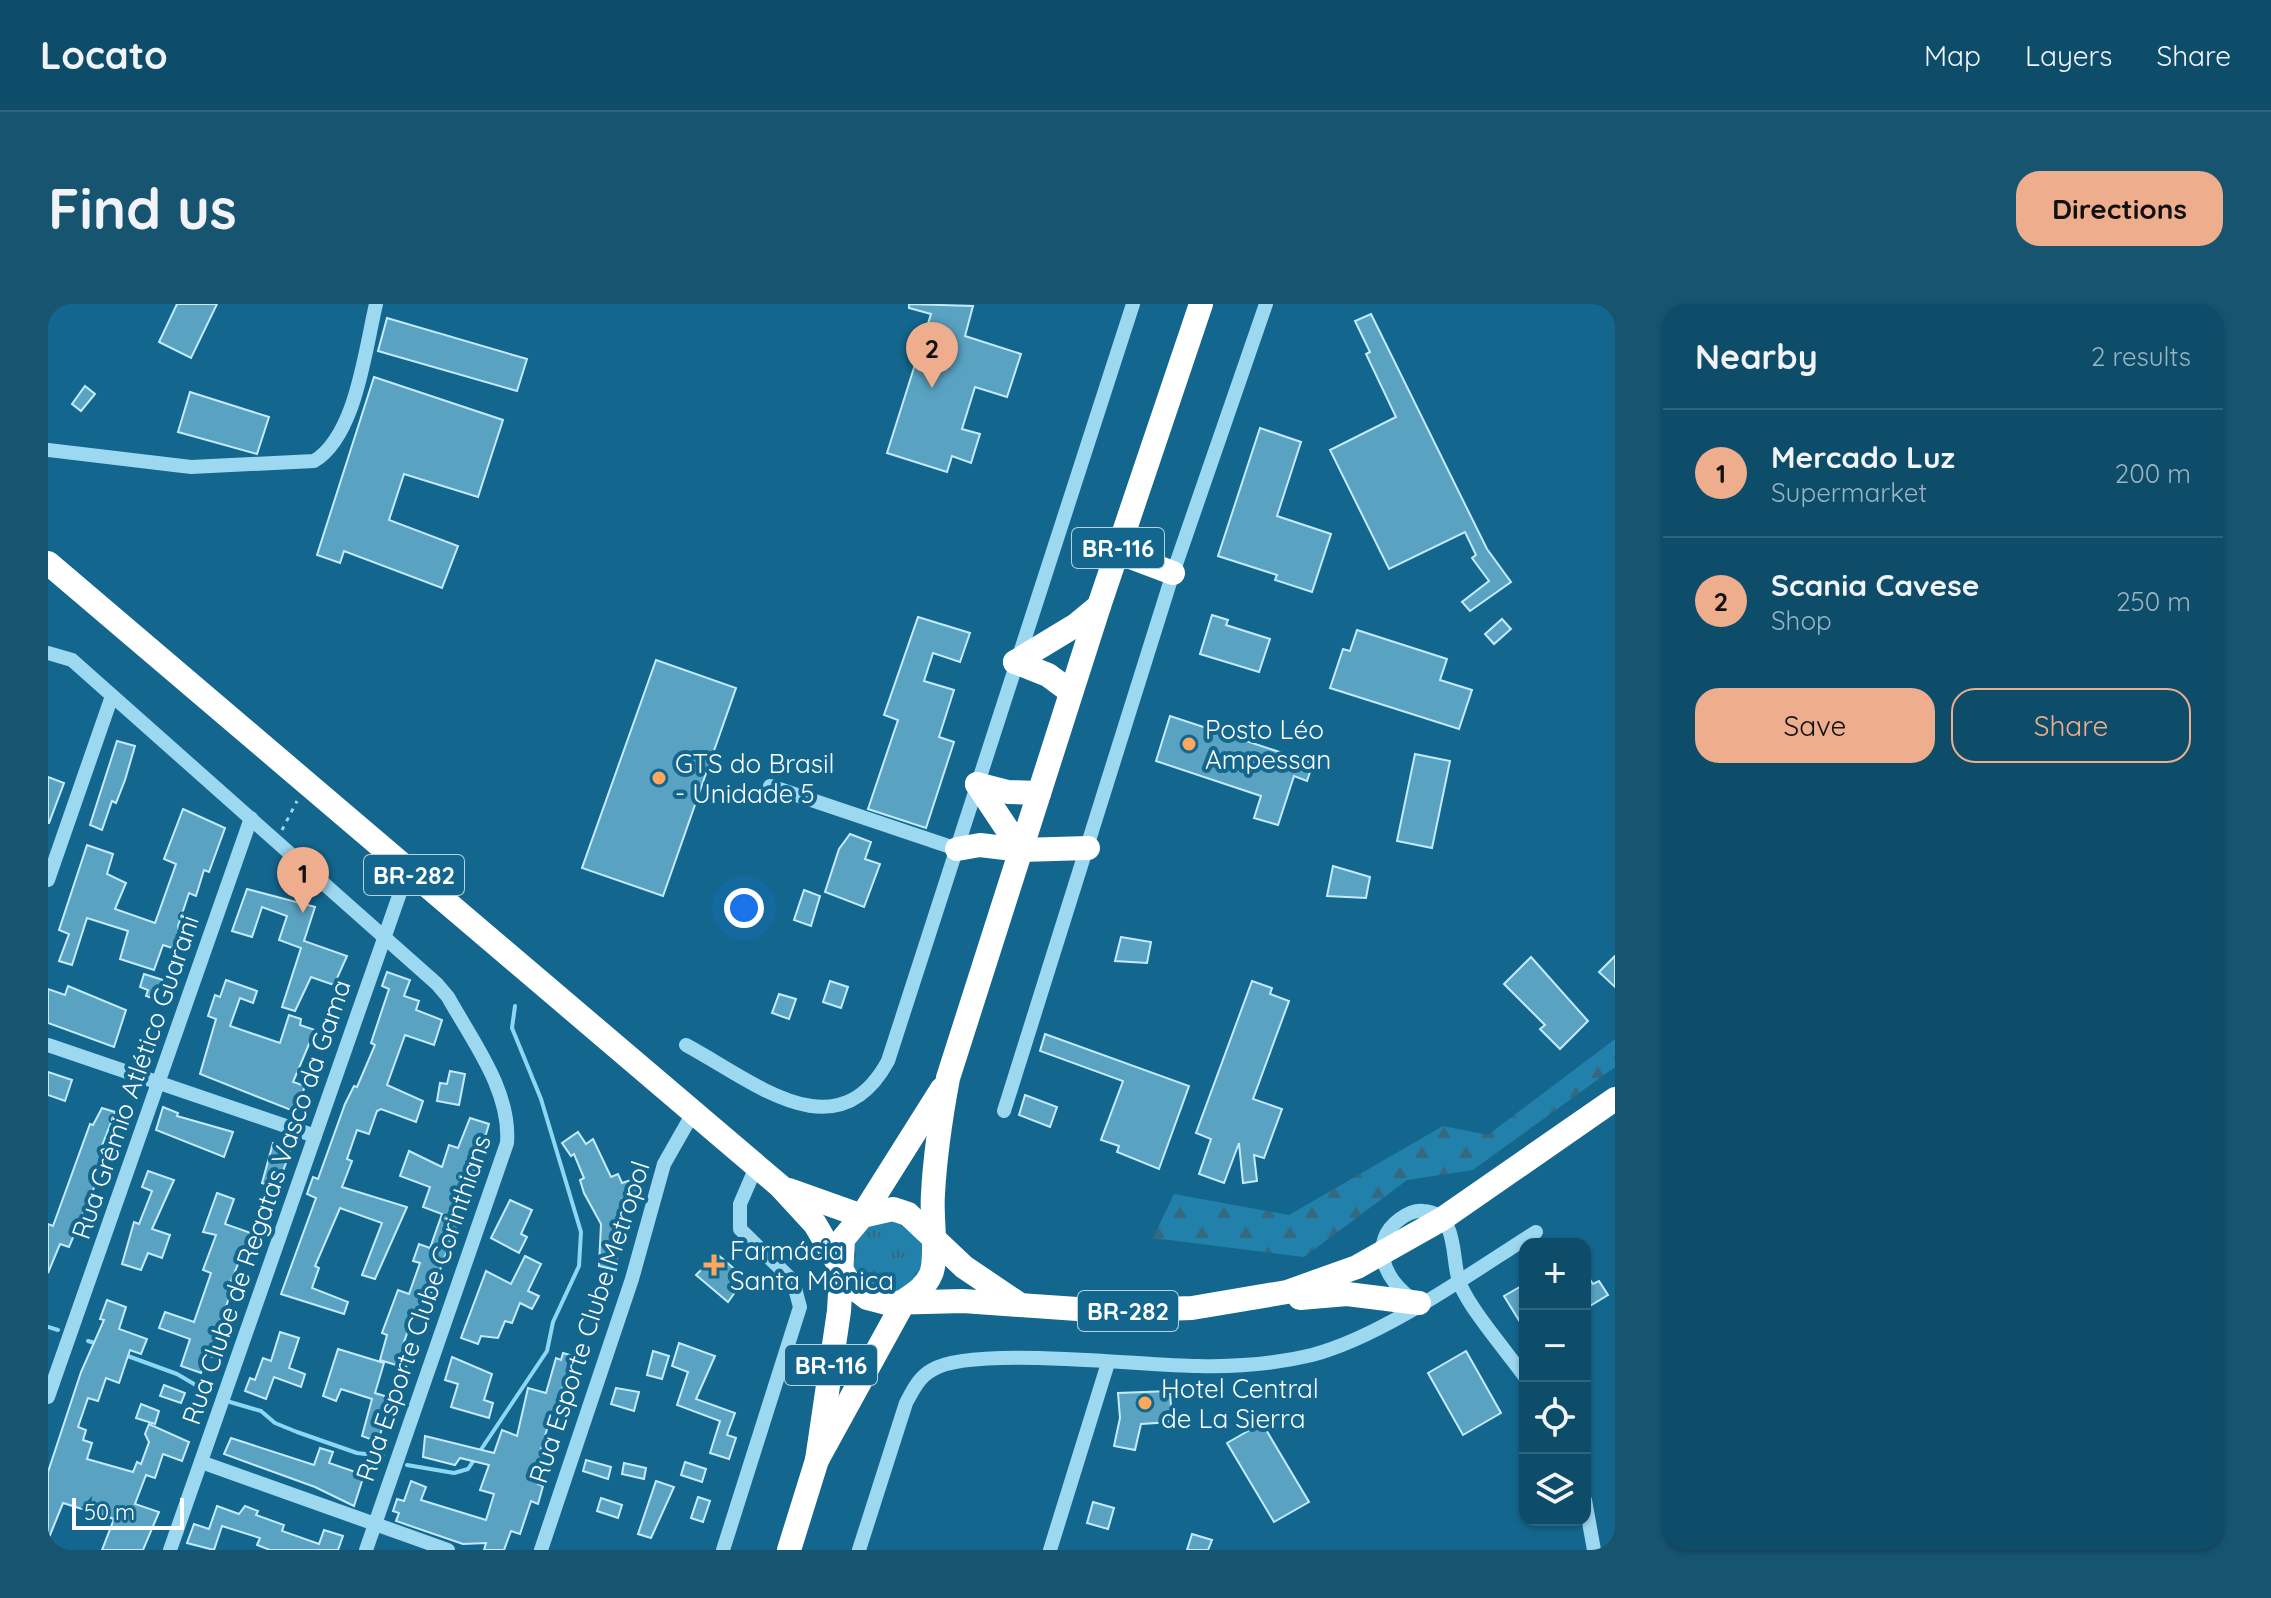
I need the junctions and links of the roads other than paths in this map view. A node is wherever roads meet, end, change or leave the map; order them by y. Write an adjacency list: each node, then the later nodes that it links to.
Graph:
1 (376, 304): 5 (street)
2 (1133, 304): 11 (street)
3 (1201, 304): 6 (highway, BR-116)
4 (1266, 304): 8 (street)
5 (48, 450)
6 (1117, 552): 8 (highway); 9 (highway, BR-116)
7 (48, 563): 21 (highway, BR-282)
8 (1173, 573): 18 (street)
9 (1099, 606): 11 (highway); 12 (highway, BR-116)
10 (50, 652): 13 (street, Rua Esporte Clube Corinthians)
11 (1015, 662): 12 (highway); 14 (street)
12 (1071, 692): 16 (highway, BR-116)
13 (112, 696): 17 (street, Rua Esporte Clube Corinthians); 22 (street)
14 (977, 784): 16 (highway); 19 (street); 20 (highway)
15 (770, 786): 19 (street)
16 (1039, 793): 20 (highway, BR-116)
17 (251, 818): 23 (street, Rua Esporte Clube Corinthians); 27 (street, Rua Grêmio Atlético Guarani)
18 (1088, 848): 20 (highway); 29 (street)
19 (957, 849): 20 (highway); 25 (street)
20 (1021, 850): 26 (highway, BR-116)
21 (408, 870): 23 (street, Rua Clube de Regatas Vasco da Gama); 30 (highway, BR-282)
22 (48, 880)
23 (385, 936): 31 (street, Rua Clube de Regatas Vasco da Gama); 50 (street, Rua Esporte Clube Corinthians)
24 (48, 1045): 27 (street)
25 (686, 1045)
26 (948, 1078): 35 (highway, BR-116); 37 (highway, BR-116)
27 (158, 1083): 31 (street); 47 (street, Rua Grêmio Atlético Guarani)
28 (1615, 1099): 34 (highway, BR-282)
29 (1004, 1111)
30 (693, 1113): 32 (highway, BR-282); 55 (street, Rua Esporte Clube Metropol)
31 (315, 1136): 49 (street, Rua Clube de Regatas Vasco da Gama)
32 (756, 1167): 33 (highway, BR-282); 56 (street)
33 (780, 1186): 35 (highway, BR-282); 39 (highway, BR-282)
34 (1432, 1215): 38 (highway, BR-282); 40 (street)
35 (862, 1216): 37 (highway, BR-282); 39 (highway, BR-116)
36 (1536, 1232): 40 (street)
37 (931, 1236): 41 (highway, BR-116); 44 (highway, BR-282)
38 (1381, 1254): 42 (highway, BR-282); 43 (street)
39 (842, 1269): 41 (highway, BR-282); 48 (highway, BR-116)
40 (1459, 1281): 43 (street); 46 (street)
41 (905, 1300): 44 (highway, BR-282); 48 (highway, BR-116)
42 (1234, 1303): 43 (highway); 44 (highway, BR-282)
43 (1419, 1303): 45 (street)
44 (1022, 1305)
45 (1108, 1363): 58 (street); 59 (street)
46 (1519, 1368)
47 (48, 1397)
48 (817, 1460): 57 (highway, BR-116)
49 (201, 1462): 50 (street); 52 (street, Rua Clube de Regatas Vasco da Gama)
50 (375, 1524): 53 (street, Rua Esporte Clube Corinthians); 54 (street)
51 (1590, 1526): 60 (street)
52 (170, 1550)
53 (366, 1550)
54 (448, 1550)
55 (541, 1550)
56 (723, 1550)
57 (789, 1550)
58 (859, 1550)
59 (1050, 1550)
60 (1594, 1550)

